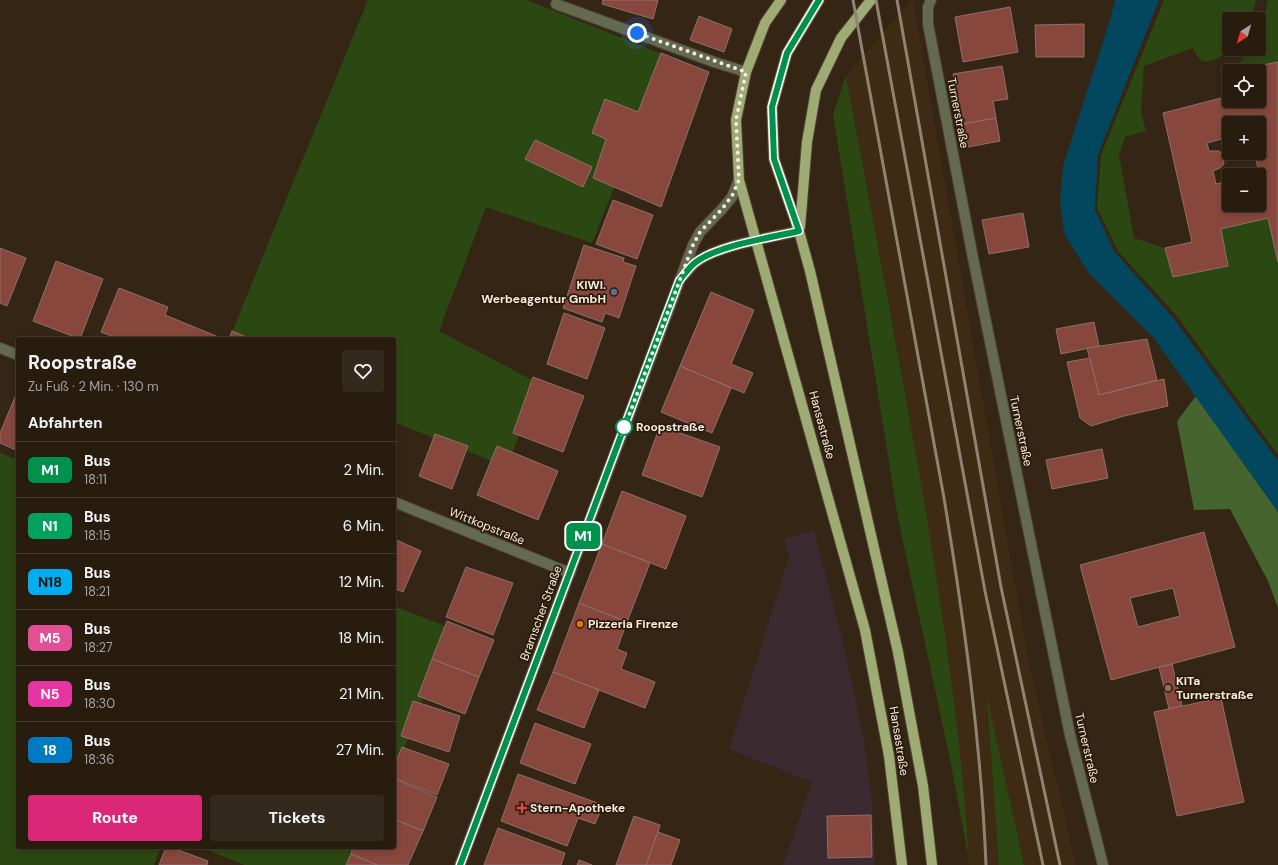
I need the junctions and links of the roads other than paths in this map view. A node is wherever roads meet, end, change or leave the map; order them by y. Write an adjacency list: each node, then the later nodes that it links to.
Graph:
1 (781, 0): 6 (main road, Hansastraße)
2 (819, 0): 8 (main road, Hansastraße)
3 (871, 0): 8 (main road, Hansastraße)
4 (931, 0): 18 (street, Turnerstraße)
5 (556, 4): 6 (street)
6 (746, 72): 7 (main road, Hansastraße)
7 (739, 180): 9 (main road, Hansastraße); 10 (street, Bramscher Straße)
8 (799, 231): 9 (street, Bramscher Straße); 17 (main road, Hansastraße)
9 (756, 241): 10 (street, Bramscher Straße); 16 (main road, Hansastraße)
10 (679, 281): 14 (street, Bramscher Straße)
11 (0, 348): 12 (street)
12 (16, 353)
13 (396, 503): 14 (street, Wittkopstraße)
14 (570, 573): 15 (street, Bramscher Straße)
15 (460, 865)
16 (902, 865)
17 (932, 865)
18 (1103, 865)

